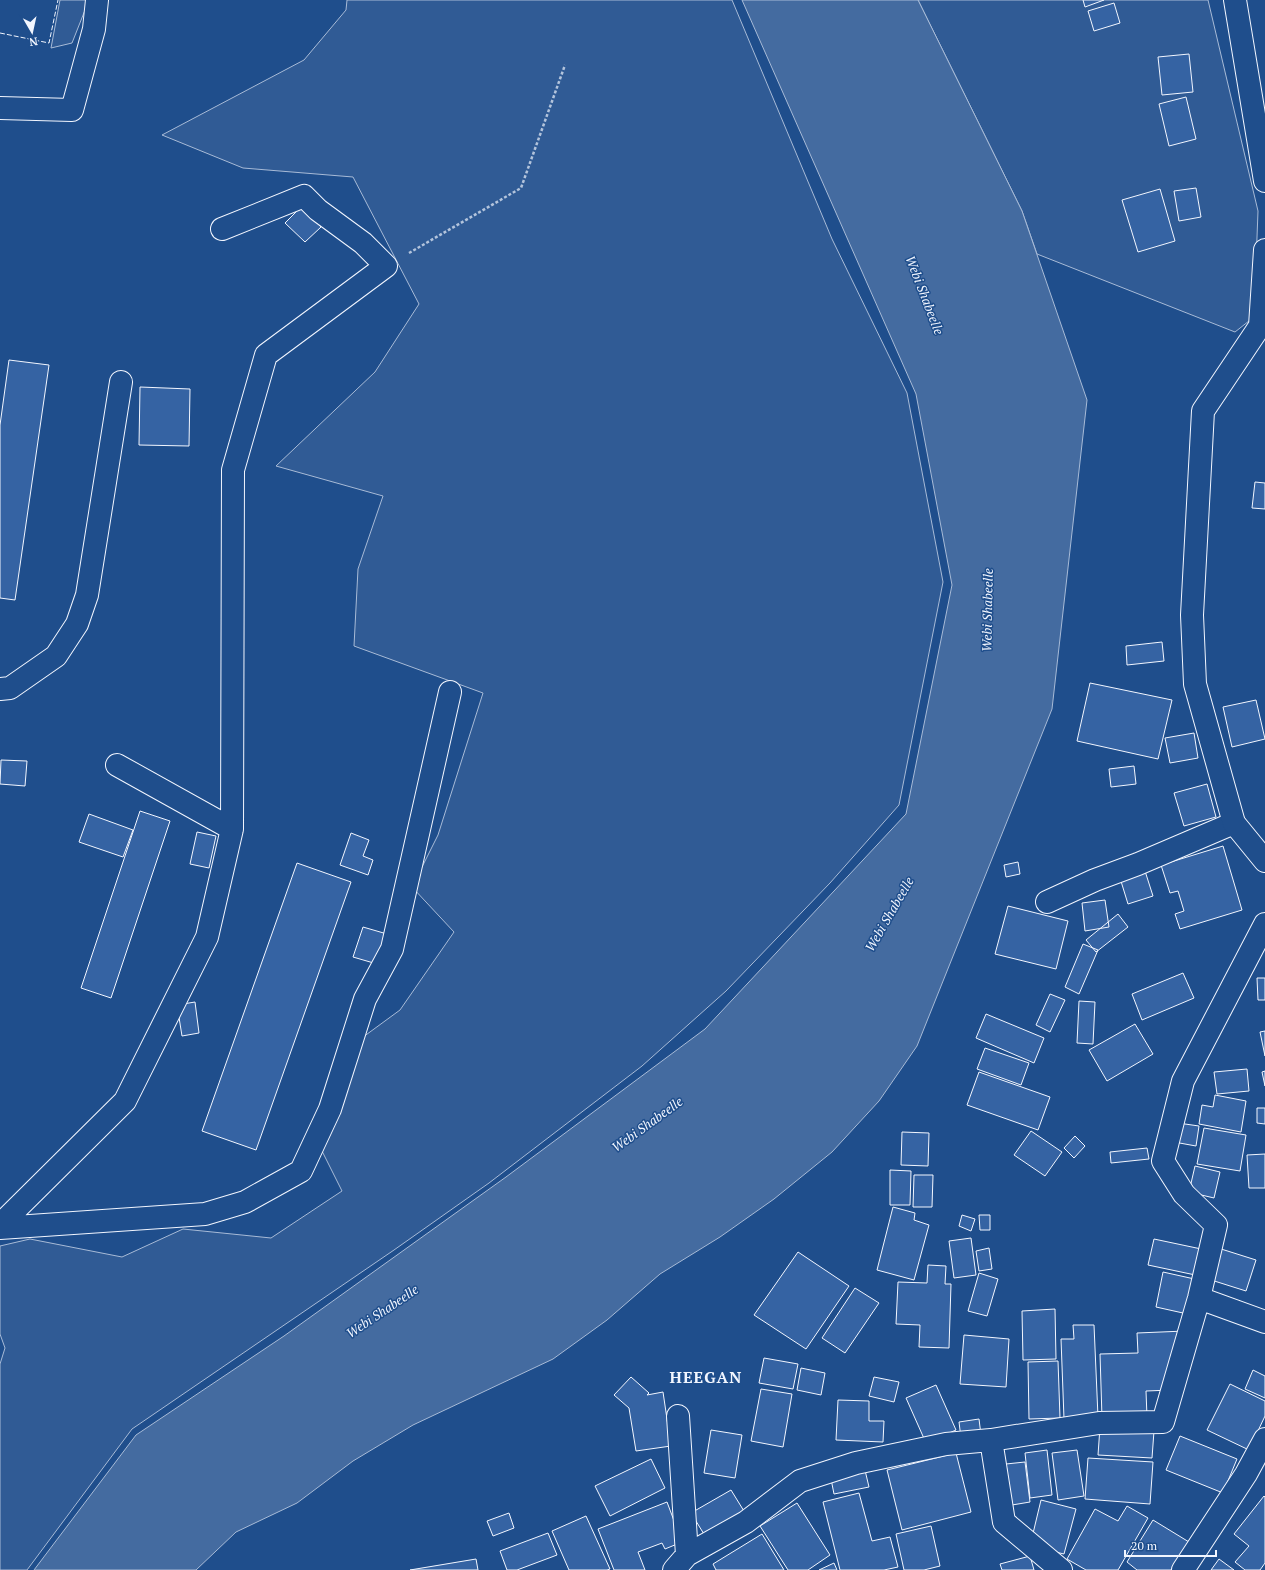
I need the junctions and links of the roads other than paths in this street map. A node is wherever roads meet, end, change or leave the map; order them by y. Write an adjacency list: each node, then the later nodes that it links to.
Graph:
1 (97, 0): 3 (street)
2 (1235, 0): 4 (street)
3 (0, 108)
4 (1265, 181)
5 (222, 229): 12 (street)
6 (1265, 250): 11 (street)
7 (121, 382): 8 (street)
8 (0, 689)
9 (450, 692): 17 (street)
10 (117, 765): 12 (street)
11 (1234, 822): 13 (street); 14 (street)
12 (232, 829): 16 (street)
13 (1265, 861)
14 (1047, 902)
15 (1265, 924): 18 (street)
16 (0, 1225)
17 (0, 1228)
18 (1199, 1298): 19 (street); 22 (street)
19 (1265, 1322)
20 (678, 1416): 23 (street)
21 (1265, 1439): 25 (street)
22 (991, 1440): 23 (street); 24 (street)
23 (681, 1563)
24 (1061, 1570)
25 (1183, 1570)

